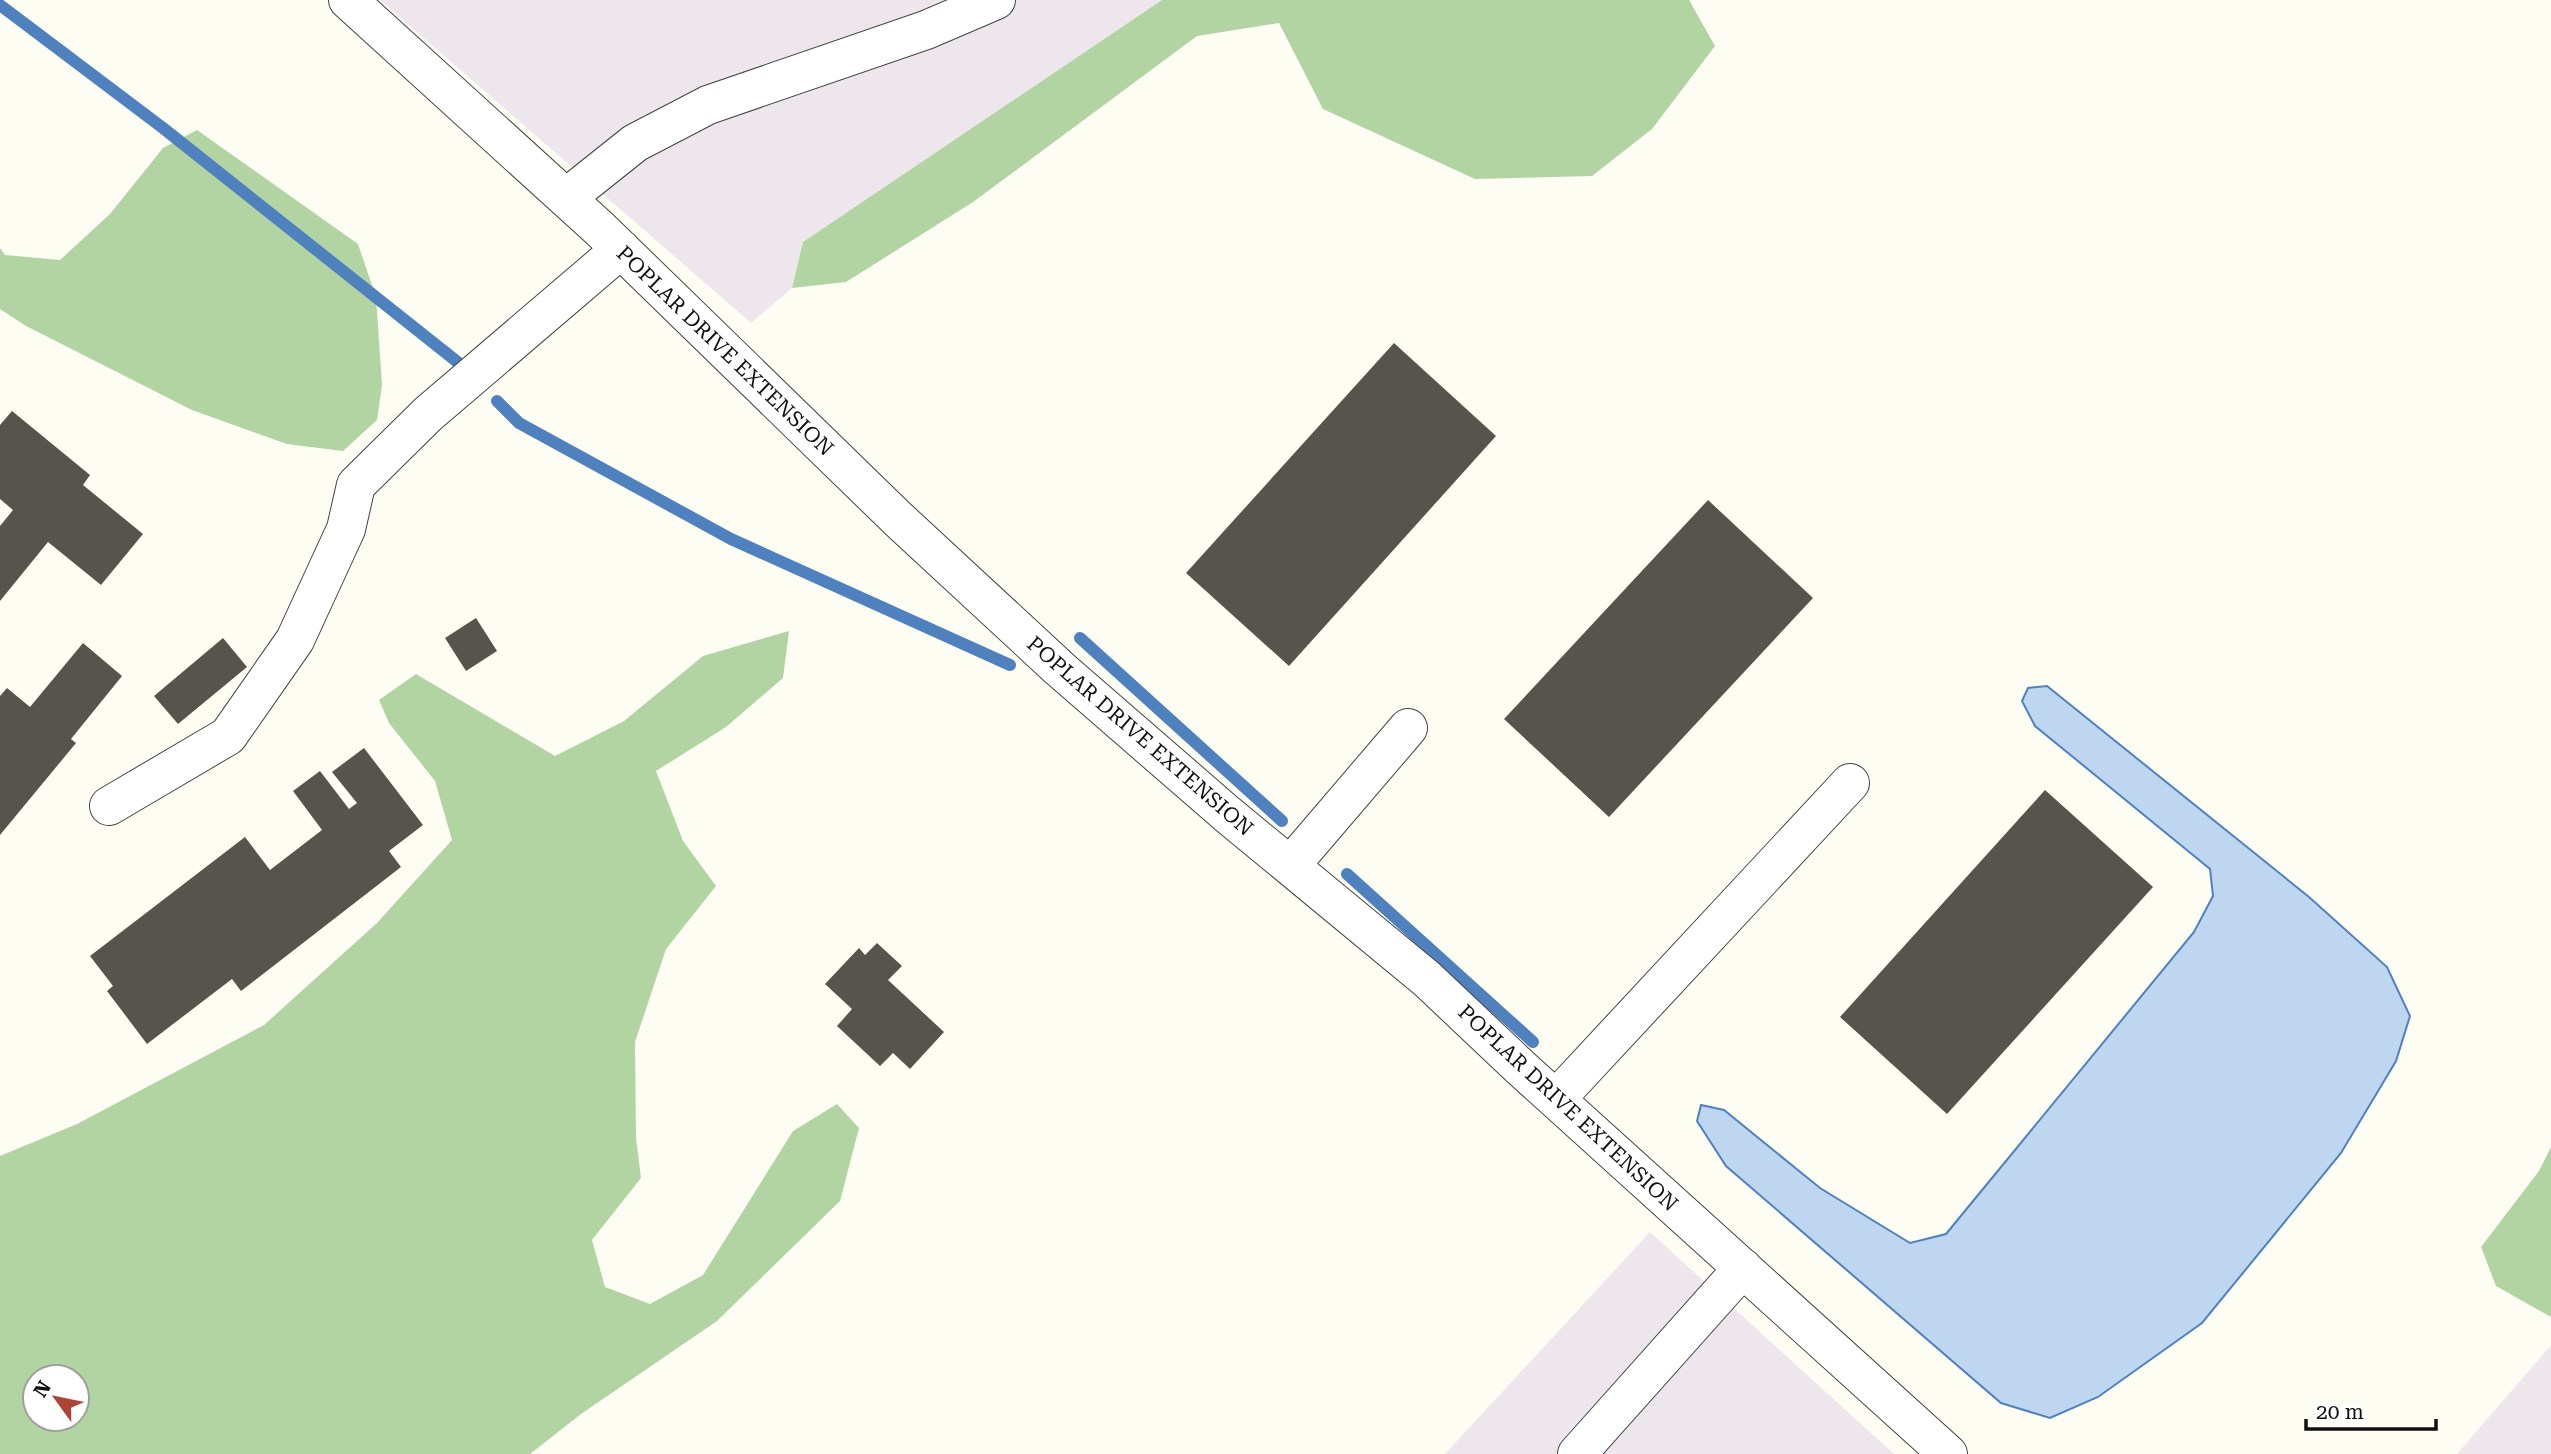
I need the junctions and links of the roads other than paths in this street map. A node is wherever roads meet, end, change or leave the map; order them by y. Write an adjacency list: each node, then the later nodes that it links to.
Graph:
1 (348, 0): 3 (street, POPLAR DRIVE EXTENSION)
2 (996, 0): 3 (street)
3 (566, 198): 4 (street, POPLAR DRIVE EXTENSION)
4 (621, 249): 7 (street); 8 (street, POPLAR DRIVE EXTENSION)
5 (1408, 728): 8 (street)
6 (1850, 783): 9 (street)
7 (109, 806)
8 (1290, 866): 9 (street, POPLAR DRIVE EXTENSION)
9 (1556, 1099): 10 (street, POPLAR DRIVE EXTENSION)
10 (1743, 1268): 11 (street); 12 (street, POPLAR DRIVE EXTENSION)
11 (1577, 1454)
12 (1948, 1454)

